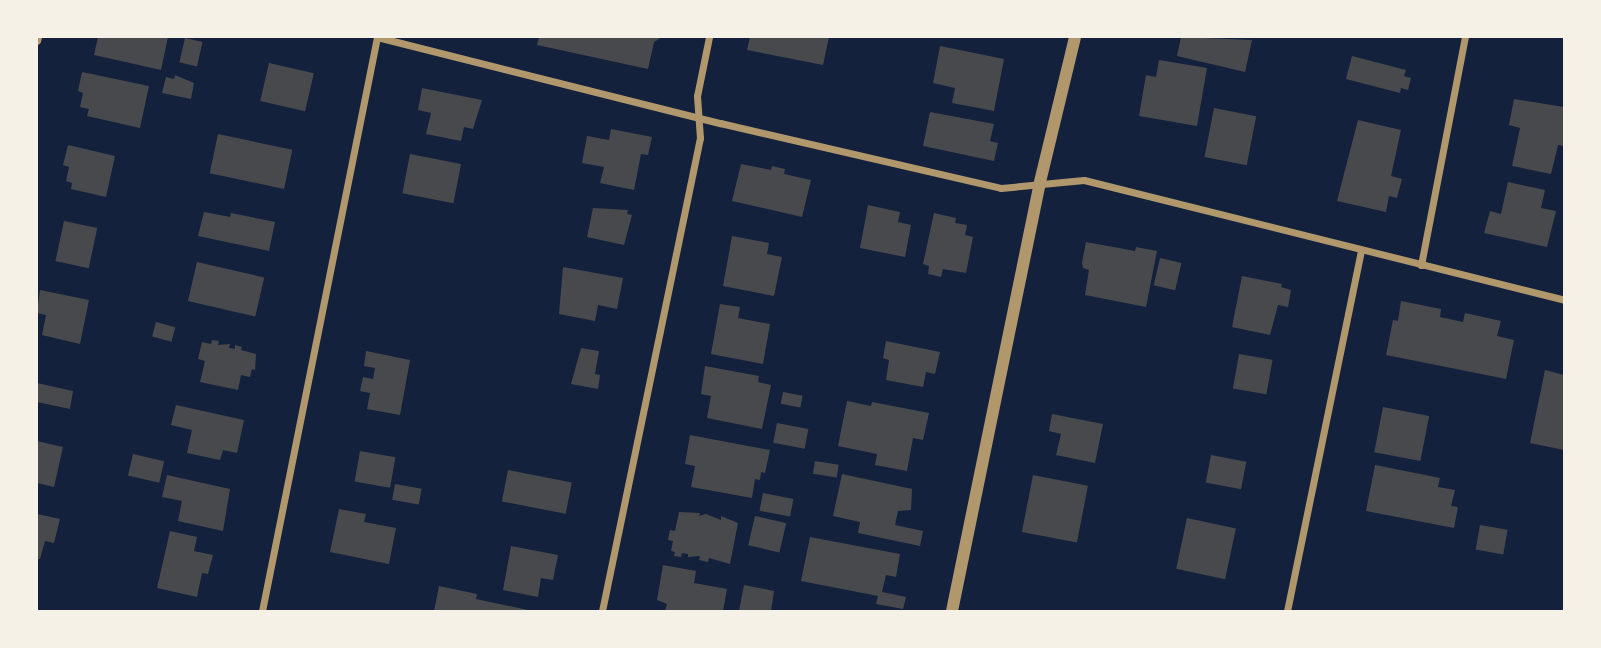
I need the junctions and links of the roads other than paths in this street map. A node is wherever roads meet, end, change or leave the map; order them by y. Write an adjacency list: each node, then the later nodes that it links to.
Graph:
1 (377, 37): 5 (street); 10 (street)
2 (709, 37): 5 (street)
3 (1075, 37): 6 (street)
4 (1465, 37): 8 (street)
5 (698, 117): 6 (street); 11 (street)
6 (1039, 186): 7 (street); 12 (street)
7 (1361, 250): 8 (street); 13 (street)
8 (1421, 265): 9 (street)
9 (1564, 300)
10 (262, 611)
11 (603, 611)
12 (952, 611)
13 (1287, 611)

